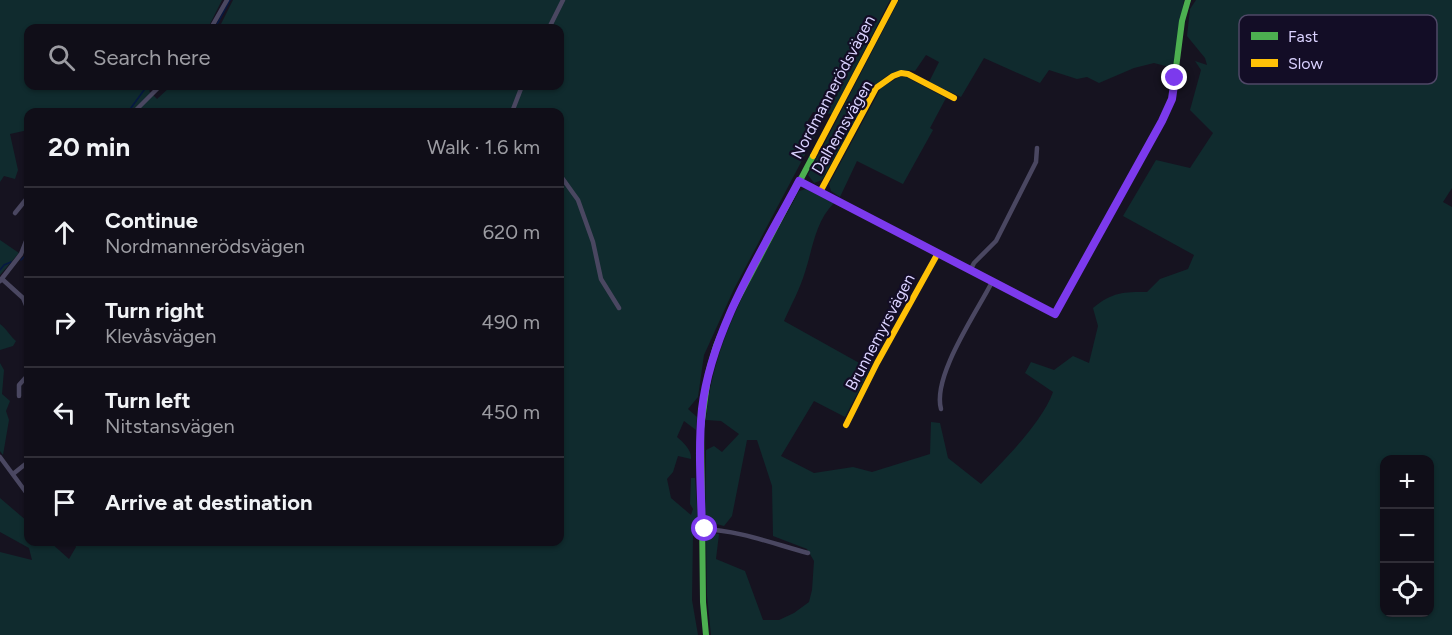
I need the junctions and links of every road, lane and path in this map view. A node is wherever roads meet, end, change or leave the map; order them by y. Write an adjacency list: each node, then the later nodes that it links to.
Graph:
1 (227, 0): 5 (street)
2 (563, 0): 6 (street)
3 (895, 0): 14 (street, Nordmannerödsvägen)
4 (1188, 0): 22 (street)
5 (213, 24)
6 (551, 24)
7 (156, 90): 10 (street)
8 (521, 90): 11 (street)
9 (954, 98): 15 (street, Dalhemsvägen)
10 (138, 108)
11 (515, 108)
12 (1037, 148): 20 (street)
13 (564, 181): 24 (street)
14 (799, 181): 15 (street); 33 (street, Nordmannerödsvägen)
15 (820, 192): 19 (street)
16 (24, 202): 17 (street)
17 (15, 213)
18 (24, 246): 21 (street)
19 (938, 253): 20 (street); 28 (street, Brunnemyrsvägen)
20 (970, 270): 22 (street)
21 (1, 280): 23 (street)
22 (992, 282): 27 (street)
23 (24, 300)
24 (619, 308)
25 (24, 379): 26 (street)
26 (19, 396)
27 (941, 409)
28 (846, 425)
29 (0, 457): 31 (street)
30 (24, 465): 31 (street)
31 (13, 474): 32 (street)
32 (24, 489)
33 (702, 529): 34 (street); 35 (street, Nordmannerödsvägen)
34 (808, 553)
35 (706, 635)

